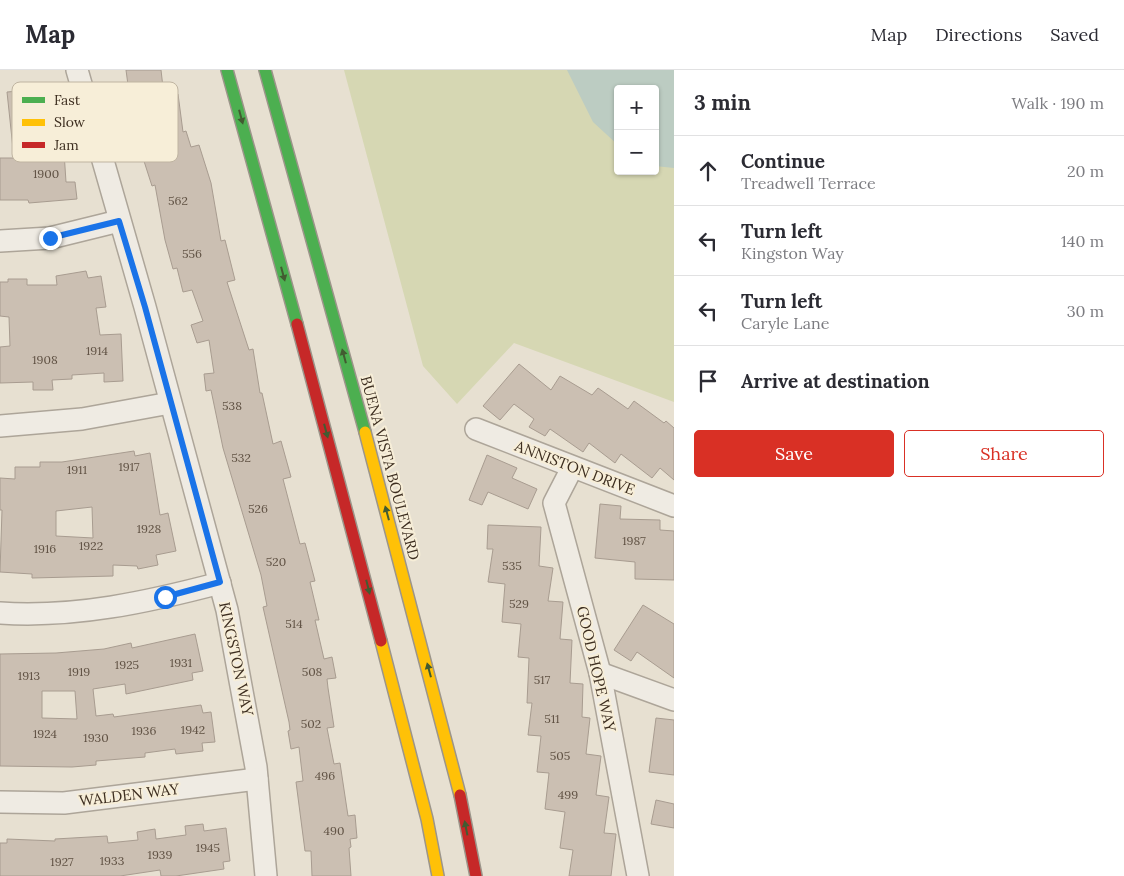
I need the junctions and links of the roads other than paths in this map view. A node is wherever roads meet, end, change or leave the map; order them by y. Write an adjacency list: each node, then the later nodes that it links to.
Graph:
1 (227, 70): 18 (main road, one-way to 18)
2 (265, 70): 19 (main road, BUENA VISTA BOULEVARD, one-way to 2)
3 (103, 162): 4 (street, KINGSTON WAY)
4 (119, 221): 5 (street); 6 (street, KINGSTON WAY)
5 (0, 241)
6 (170, 404): 7 (street); 11 (street, KINGSTON WAY)
7 (0, 426)
8 (476, 429): 9 (street, ANNISTON DRIVE)
9 (572, 468): 10 (street, ANNISTON DRIVE); 13 (street, GOOD HOPE WAY)
10 (674, 506)
11 (220, 582): 12 (street); 15 (street, KINGSTON WAY)
12 (0, 613)
13 (600, 672): 14 (street); 20 (street, GOOD HOPE WAY)
14 (674, 700)
15 (257, 780): 16 (street, WALDEN WAY); 17 (street, KINGSTON WAY)
16 (0, 802)
17 (266, 876)
18 (438, 876)
19 (476, 876)
20 (638, 876)

